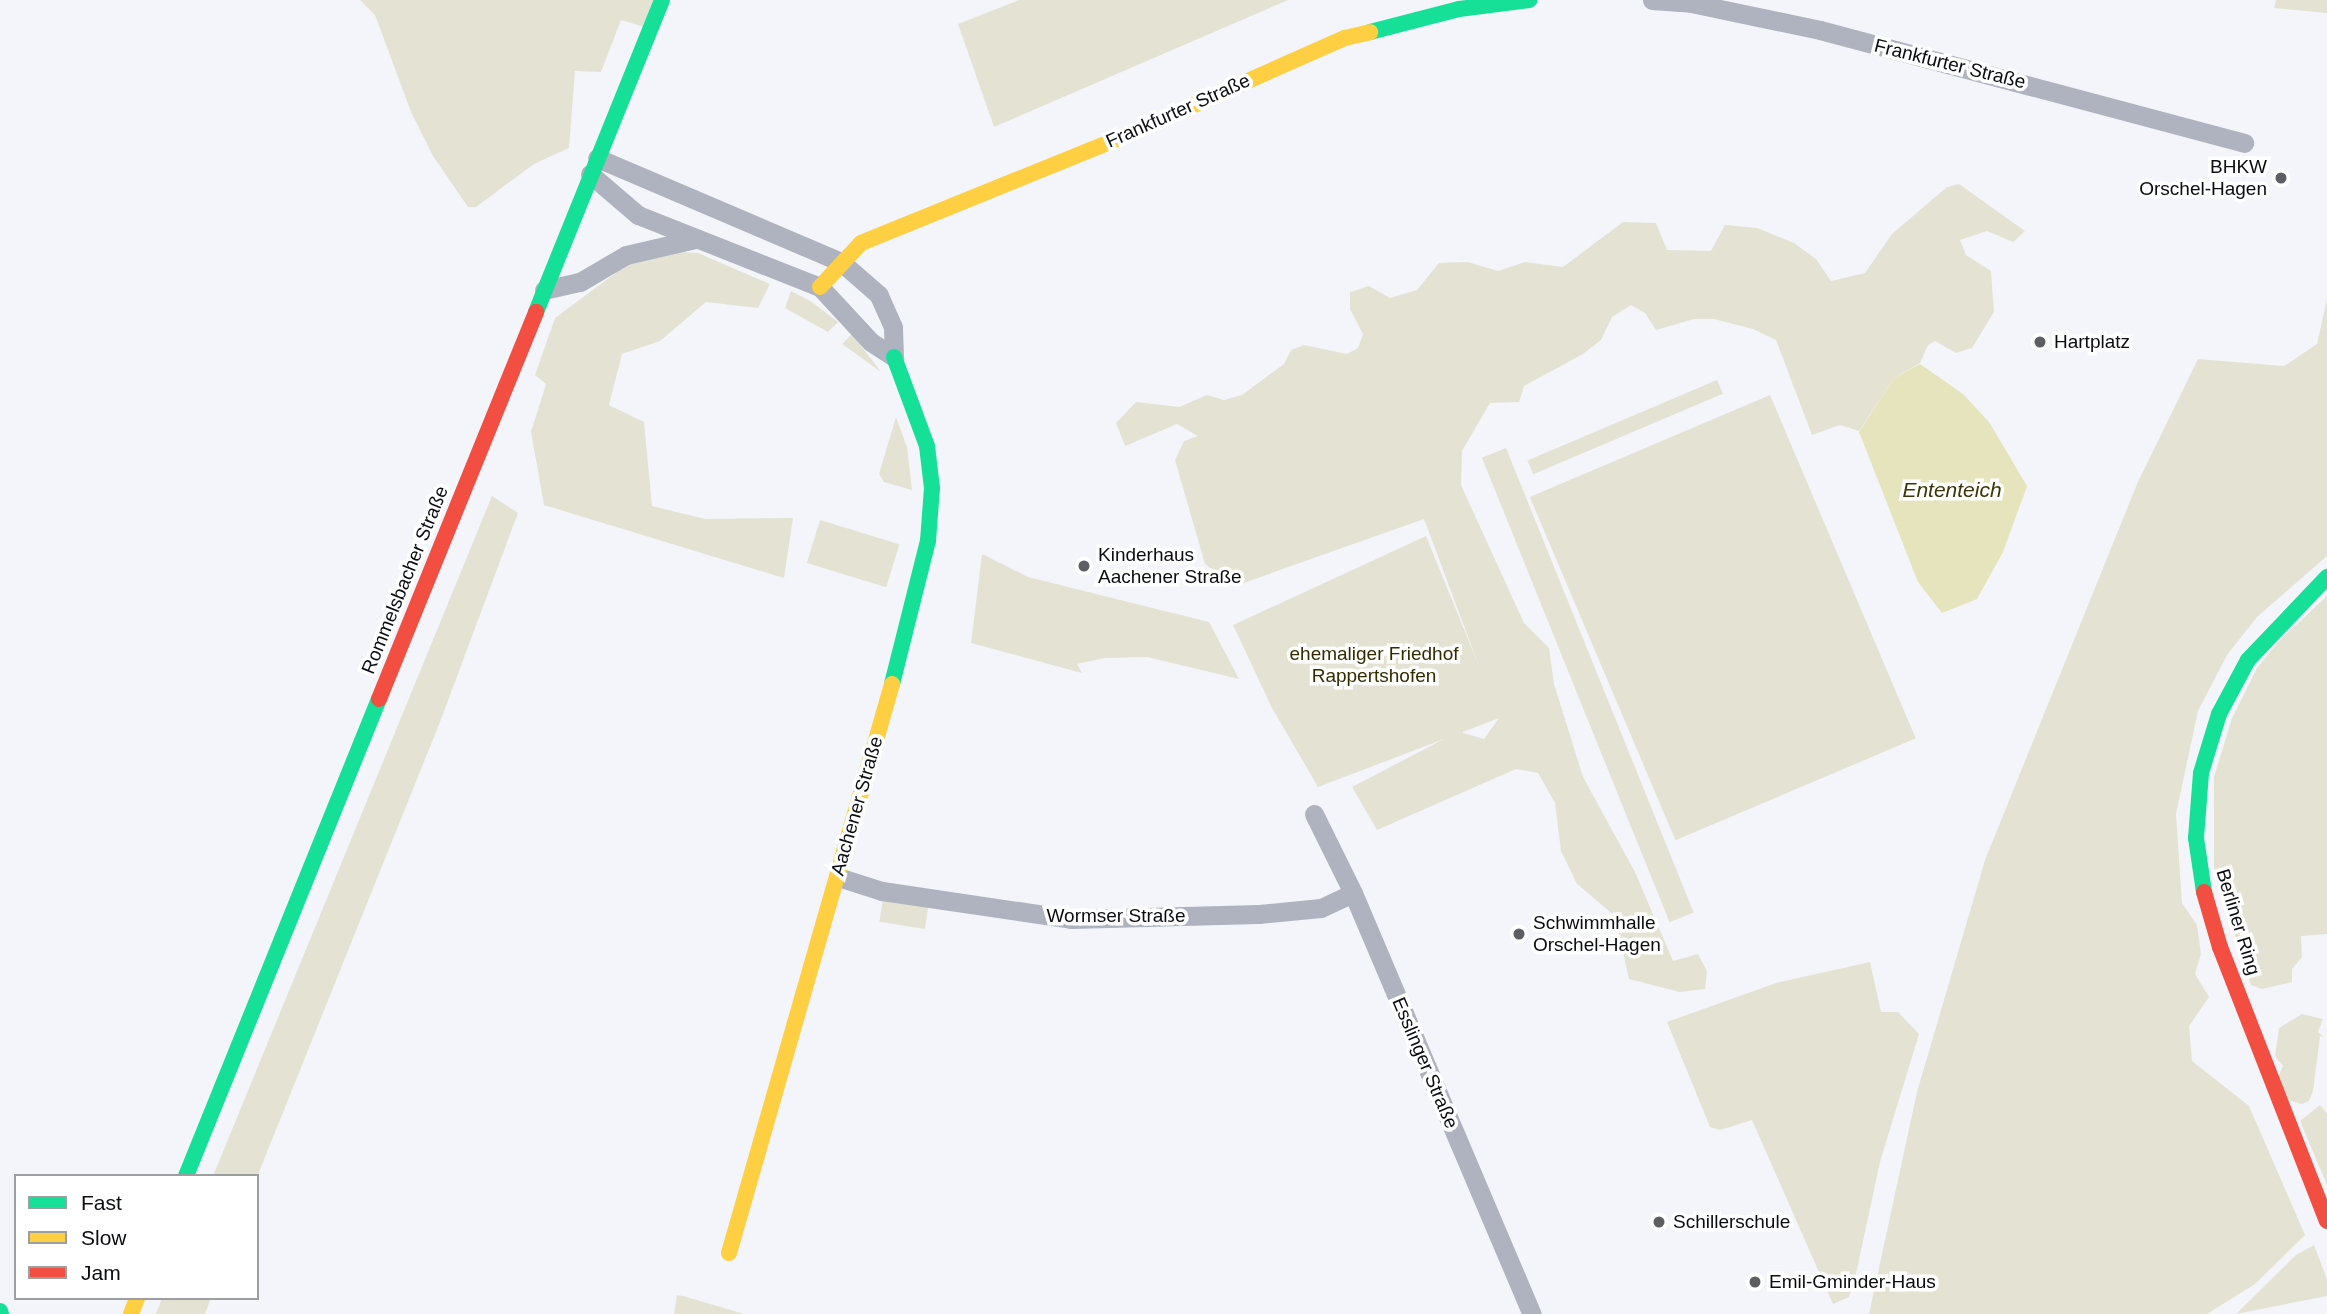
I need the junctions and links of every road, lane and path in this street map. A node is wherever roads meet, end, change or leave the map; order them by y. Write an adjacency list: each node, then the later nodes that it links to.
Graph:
1 (662, 0): 5 (street, Rommelsbacher Straße)
2 (1529, 0): 7 (street, Frankfurter Straße)
3 (1652, 0): 4 (street, Frankfurter Straße)
4 (2244, 143)
5 (594, 166): 6 (street); 7 (street); 9 (street, Rommelsbacher Straße)
6 (696, 239): 8 (street); 9 (street)
7 (841, 262): 8 (street, Frankfurter Straße); 10 (street, Aachener Straße)
8 (820, 287): 10 (street)
9 (544, 290): 15 (street, Rommelsbacher Straße)
10 (894, 357): 13 (street, Aachener Straße)
11 (2327, 578): 16 (street, Berliner Ring)
12 (1314, 814): 14 (street, Esslinger Straße)
13 (838, 877): 14 (street, Wormser Straße); 17 (street, Aachener Straße)
14 (1353, 893): 18 (street, Esslinger Straße)
15 (187, 1174)
16 (2327, 1221)
17 (729, 1253)
18 (1532, 1314)

